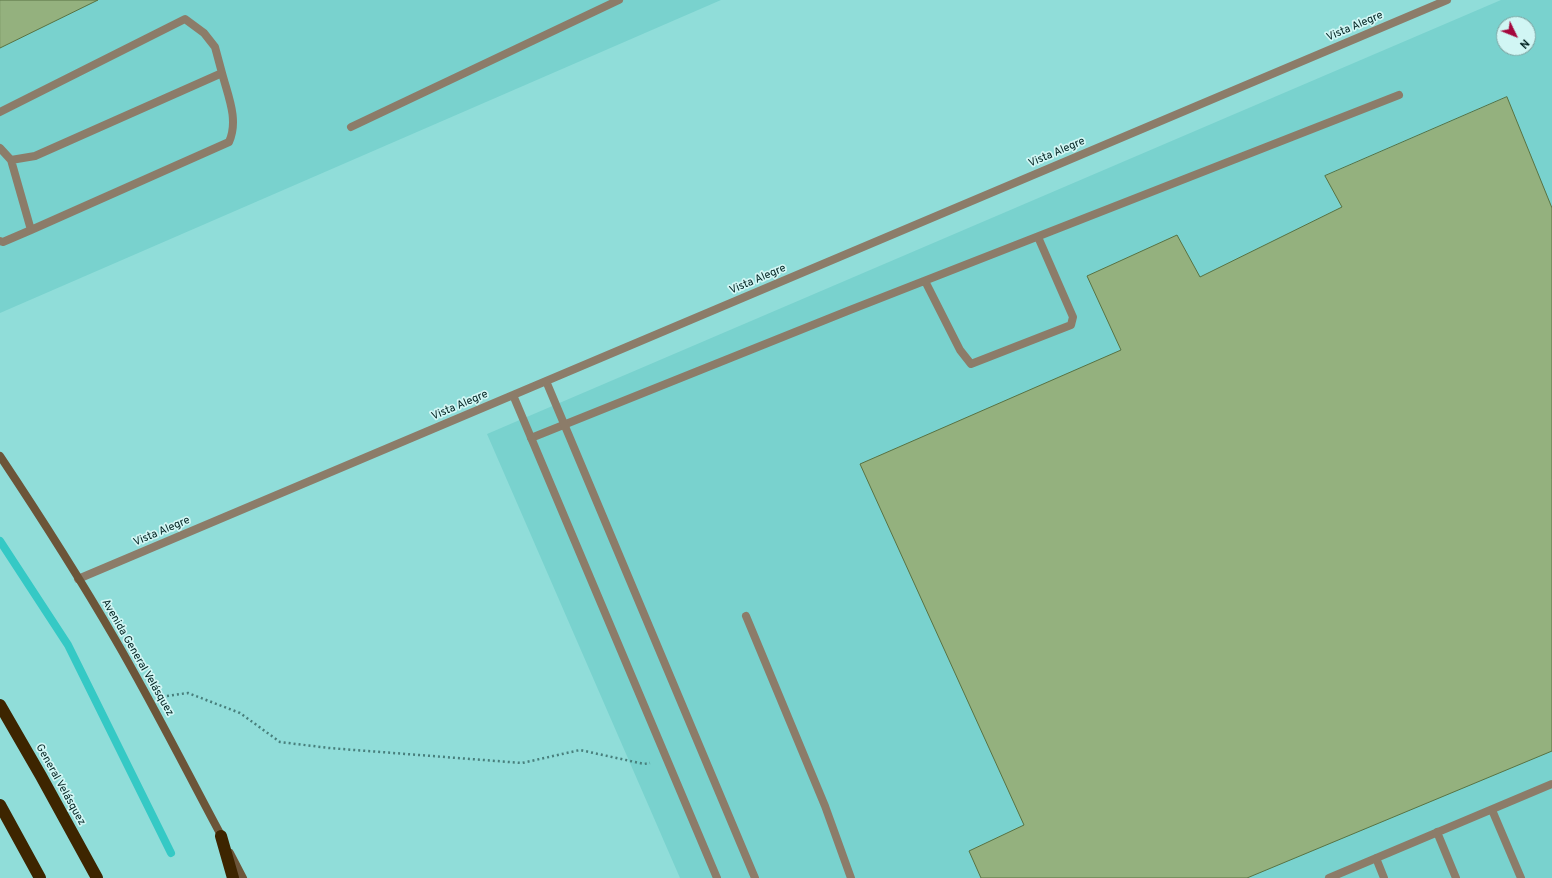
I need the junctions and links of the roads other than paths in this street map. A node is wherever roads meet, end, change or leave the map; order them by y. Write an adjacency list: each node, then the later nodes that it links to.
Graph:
1 (619, 0): 6 (street)
2 (1447, 0): 13 (street, Vista Alegre)
3 (222, 74): 5 (street); 8 (street); 9 (street)
4 (1399, 95): 10 (street)
5 (0, 112)
6 (351, 127)
7 (0, 148): 8 (street)
8 (11, 160): 9 (street)
9 (31, 230): 11 (street)
10 (1038, 237): 12 (street); 12 (street)
11 (0, 241)
12 (925, 281): 15 (street)
13 (546, 382): 14 (street, Vista Alegre); 15 (street)
14 (513, 396): 16 (street); 18 (street, Vista Alegre)
15 (564, 425): 16 (street); 33 (street)
16 (531, 438): 32 (street)
17 (0, 456): 18 (main road, Avenida General Velásquez)
18 (78, 579): 25 (main road, Avenida General Velásquez)
19 (746, 616): 34 (street)
20 (0, 705): 29 (highway, General Velásquez)
21 (1551, 787): 23 (street)
22 (0, 805): 28 (highway)
23 (1492, 810): 24 (street); 37 (street)
24 (1437, 832): 26 (street); 36 (street)
25 (221, 836): 30 (highway); 31 (main road, Avenida General Velásquez)
26 (1376, 858): 27 (street); 35 (street)
27 (1331, 877)
28 (40, 878)
29 (97, 878)
30 (233, 878)
31 (243, 878)
32 (717, 878)
33 (755, 878)
34 (851, 878)
35 (1384, 878)
36 (1456, 878)
37 (1521, 878)

